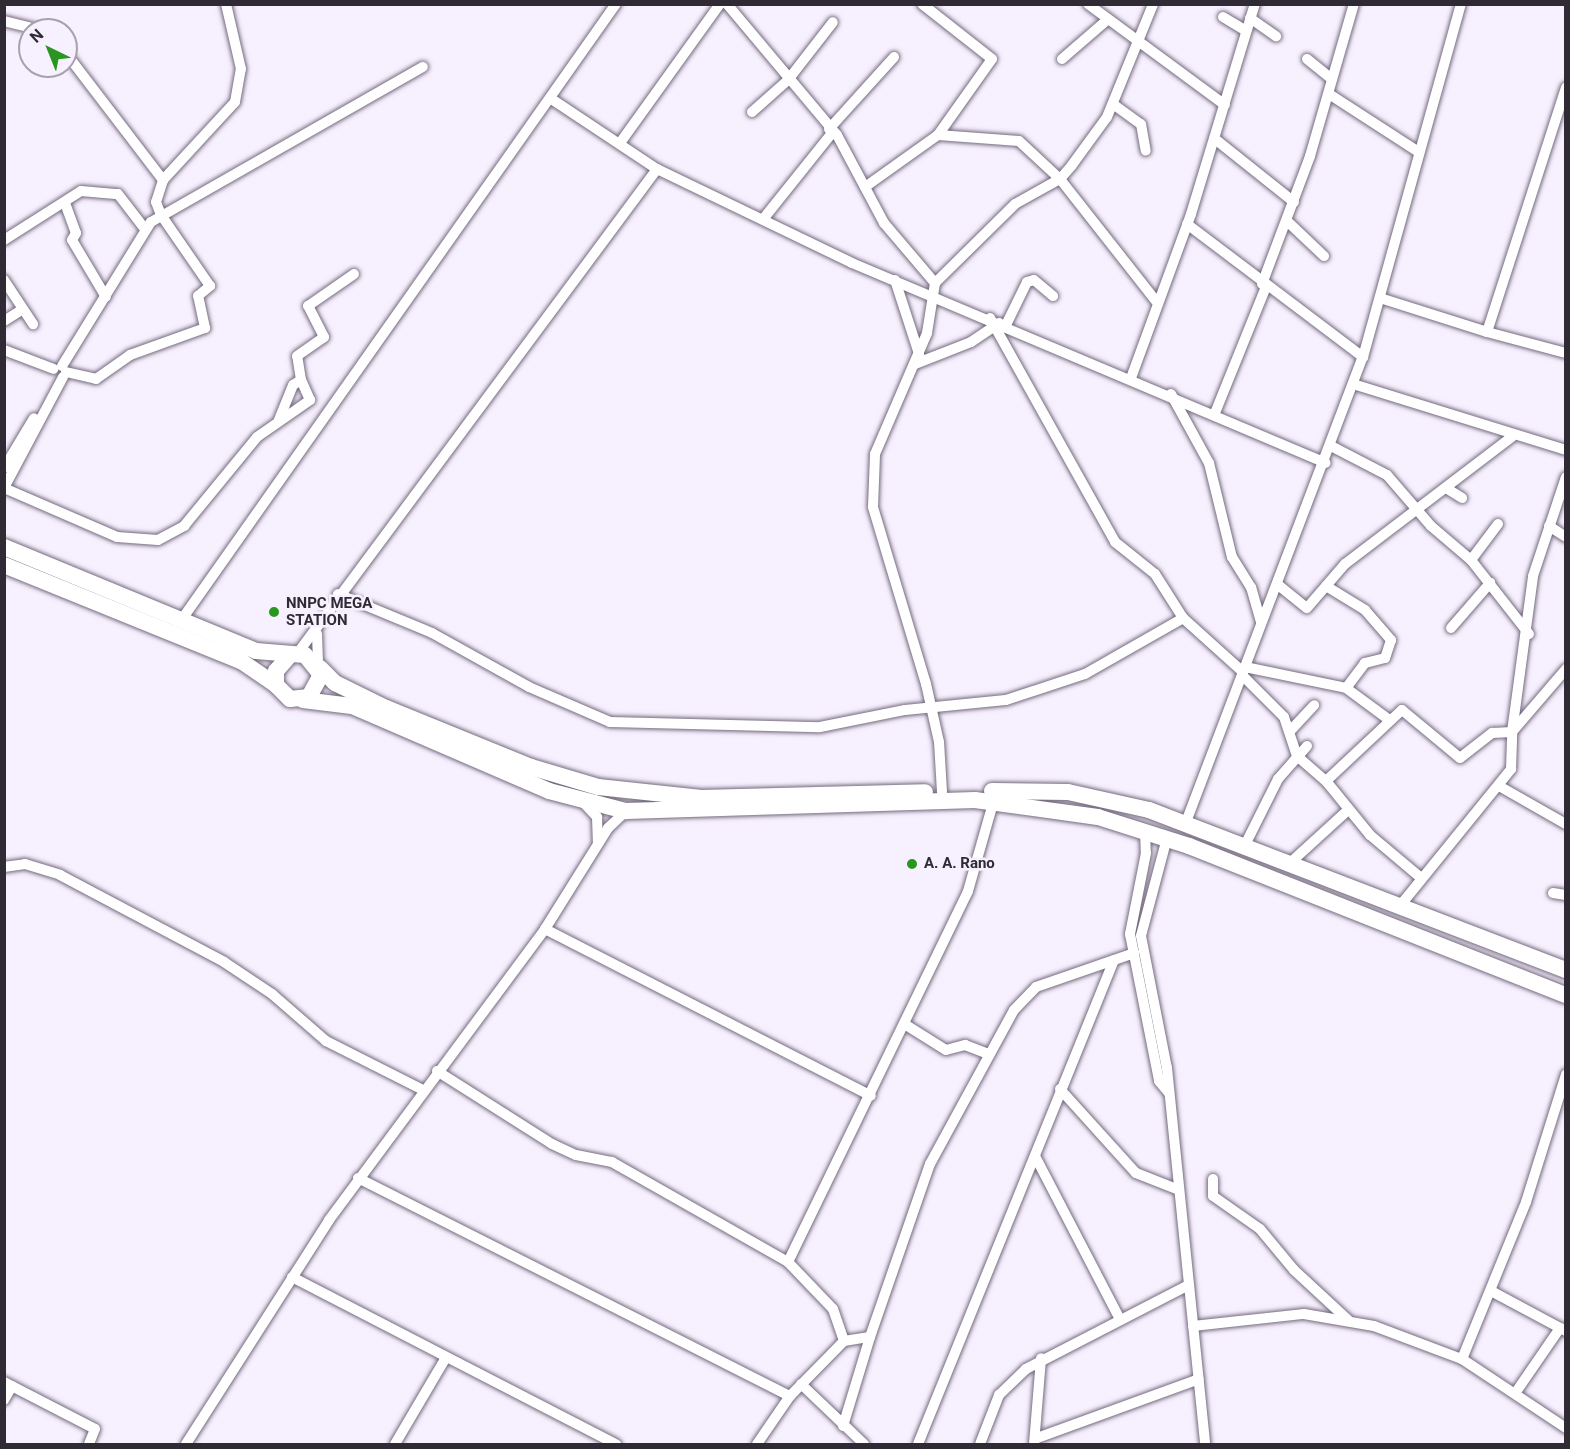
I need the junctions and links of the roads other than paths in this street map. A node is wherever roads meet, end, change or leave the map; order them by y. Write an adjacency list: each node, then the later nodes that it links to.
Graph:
1 (226, 4): 39 (street)
2 (616, 4): 27 (street)
3 (720, 4): 34 (street)
4 (727, 4): 24 (street)
5 (922, 4): 32 (street)
6 (1153, 4): 17 (street)
7 (1255, 4): 12 (street)
8 (1354, 4): 23 (street)
9 (1461, 4): 36 (street)
10 (1091, 5): 13 (street)
11 (1223, 17): 15 (street)
12 (1250, 18): 15 (street); 16 (street)
13 (1107, 20): 17 (street); 20 (street)
14 (833, 22): 24 (street)
15 (1246, 31): 29 (street)
16 (1276, 36)
17 (1140, 40): 28 (street); 29 (street)
18 (894, 57): 31 (street)
19 (1307, 58): 23 (street)
20 (1062, 59)
21 (423, 66): 43 (street)
22 (78, 69): 39 (street)
23 (1332, 79): 26 (street)
24 (788, 80): 30 (street); 31 (street)
25 (1566, 87): 63 (street)
26 (1329, 94): 36 (street); 41 (street)
27 (550, 98): 34 (street); 96 (street)
28 (1113, 104): 35 (street); 38 (street)
29 (1225, 105): 33 (street)
30 (752, 112)
31 (831, 131): 40 (street); 44 (street)
32 (938, 135): 38 (street); 40 (street)
33 (1215, 139): 41 (street); 46 (street)
34 (620, 143): 37 (street)
35 (1146, 151)
36 (1417, 151): 57 (street)
37 (657, 170): 44 (street); 94 (street)
38 (1060, 179): 54 (street); 58 (street)
39 (163, 180): 43 (street)
40 (865, 188): 54 (street)
41 (1294, 202): 45 (street)
42 (64, 203): 47 (street); 48 (street); 56 (street)
43 (161, 215): 47 (street); 68 (street)
44 (764, 218): 52 (street)
45 (1287, 221): 49 (street); 53 (street)
46 (1187, 224): 53 (street); 58 (street)
47 (145, 229): 56 (street)
48 (4, 240)
49 (1324, 256)
50 (354, 274): 70 (street)
51 (4, 280): 59 (street)
52 (895, 280): 54 (street); 67 (street)
53 (1264, 286): 66 (street); 73 (street)
54 (933, 288): 61 (street); 67 (street)
55 (1053, 296): 61 (street)
56 (106, 297): 68 (street)
57 (1380, 298): 63 (street); 66 (street)
58 (1156, 301): 69 (street)
59 (23, 309): 60 (street); 62 (street)
60 (4, 321)
61 (998, 323): 67 (street); 69 (street); 95 (street)
62 (33, 324)
63 (1487, 332): 65 (street)
64 (4, 350): 68 (street)
65 (1566, 353)
66 (1363, 357): 71 (street)
67 (917, 359): 109 (street)
68 (60, 372): 79 (street); 81 (street)
69 (1131, 378): 72 (street)
70 (301, 380): 74 (street); 74 (street)
71 (1353, 384): 75 (street); 76 (street)
72 (1171, 394): 73 (street); 97 (street)
73 (1215, 412): 78 (street)
74 (279, 420): 81 (street)
75 (1512, 437): 77 (street); 82 (street)
76 (1331, 446): 78 (street); 84 (street)
77 (1566, 450)
78 (1326, 463): 92 (street)
79 (4, 468)
80 (1566, 477): 86 (street)
81 (4, 488)
82 (1446, 489): 83 (street); 84 (street)
83 (1462, 498)
84 (1417, 511): 89 (street); 93 (street)
85 (1498, 524): 89 (street)
86 (1549, 526): 87 (street); 100 (street)
87 (1566, 537)
88 (4, 547): 96 (highway)
89 (1471, 560): 91 (street)
90 (4, 565): 105 (highway)
91 (1490, 583): 98 (street); 100 (street)
92 (1277, 584): 93 (street); 97 (street)
93 (1326, 586): 106 (street)
94 (338, 594): 99 (street); 109 (street)
95 (1183, 618): 104 (street); 109 (street)
96 (180, 622): 101 (highway)
97 (1261, 623): 104 (street)
98 (1451, 628)
99 (317, 634): 101 (street); 102 (street)
100 (1529, 634): 112 (street)
101 (294, 654): 102 (highway); 105 (highway)
102 (319, 667): 107 (highway); 116 (highway)
103 (1566, 669): 112 (street)
104 (1243, 671): 106 (street); 111 (street); 121 (street)
105 (276, 685): 107 (highway)
106 (1346, 688): 110 (street)
107 (303, 700): 117 (highway)
108 (1314, 705): 111 (street)
109 (931, 706): 116 (street)
110 (1388, 719): 112 (street); 114 (street)
111 (1291, 730): 113 (street)
112 (1512, 732): 115 (street)
113 (1303, 748): 114 (street); 125 (street)
114 (1326, 781): 120 (street)
115 (1499, 786): 122 (street); 129 (street)
116 (942, 792): 121 (highway)
117 (580, 801): 119 (highway); 126 (street)
118 (994, 801): 119 (highway); 123 (highway); 138 (street)
119 (626, 810): 126 (street)
120 (1348, 810): 127 (street); 129 (street)
121 (1186, 822): 125 (highway)
122 (1566, 824)
123 (1145, 830): 124 (highway); 134 (street)
124 (1167, 838): 137 (highway); 144 (street)
125 (1245, 845): 127 (highway)
126 (597, 847): 133 (street)
127 (1290, 863): 132 (highway)
128 (4, 867): 143 (street)
129 (1421, 878): 132 (street)
130 (1553, 893): 131 (street)
131 (1566, 895)
132 (1399, 907): 136 (highway)
133 (545, 929): 140 (street); 145 (street)
134 (1134, 953): 135 (street); 144 (street)
135 (1114, 960): 139 (street); 142 (street)
136 (1566, 970)
137 (1566, 995)
138 (906, 1025): 139 (street); 145 (street)
139 (988, 1054): 158 (street)
140 (437, 1071): 143 (street); 150 (street)
141 (1566, 1074): 153 (street)
142 (1060, 1089): 146 (street); 149 (street)
143 (423, 1090): 147 (street)
144 (1169, 1093): 149 (street)
145 (871, 1096): 150 (street)
146 (1035, 1156): 154 (street); 178 (street)
147 (358, 1178): 151 (street); 167 (street)
148 (1213, 1179): 155 (street)
149 (1179, 1190): 152 (street)
150 (788, 1262): 159 (street)
151 (292, 1277): 161 (street); 173 (street)
152 (1189, 1285): 154 (street); 156 (street)
153 (1491, 1292): 157 (street); 162 (street)
154 (1120, 1319): 160 (street)
155 (1349, 1320): 156 (street); 162 (street)
156 (1193, 1326): 163 (street)
157 (1563, 1329): 166 (street)
158 (870, 1337): 159 (street); 169 (street)
159 (844, 1341): 165 (street)
160 (1041, 1358): 171 (street); 179 (street)
161 (446, 1359): 174 (street); 175 (street)
162 (1462, 1359): 166 (street)
163 (1199, 1379): 171 (street); 180 (street)
164 (8, 1384): 168 (street); 172 (street)
165 (801, 1384): 167 (street); 169 (street)
166 (1516, 1392): 170 (street)
167 (790, 1396): 176 (street)
168 (4, 1400)
169 (843, 1426): 177 (street)
170 (1566, 1428)
171 (1036, 1441)
172 (88, 1444)
173 (186, 1444)
174 (395, 1444)
175 (616, 1444)
176 (758, 1444)
177 (864, 1444)
178 (918, 1444)
179 (980, 1444)
180 (1205, 1444)

